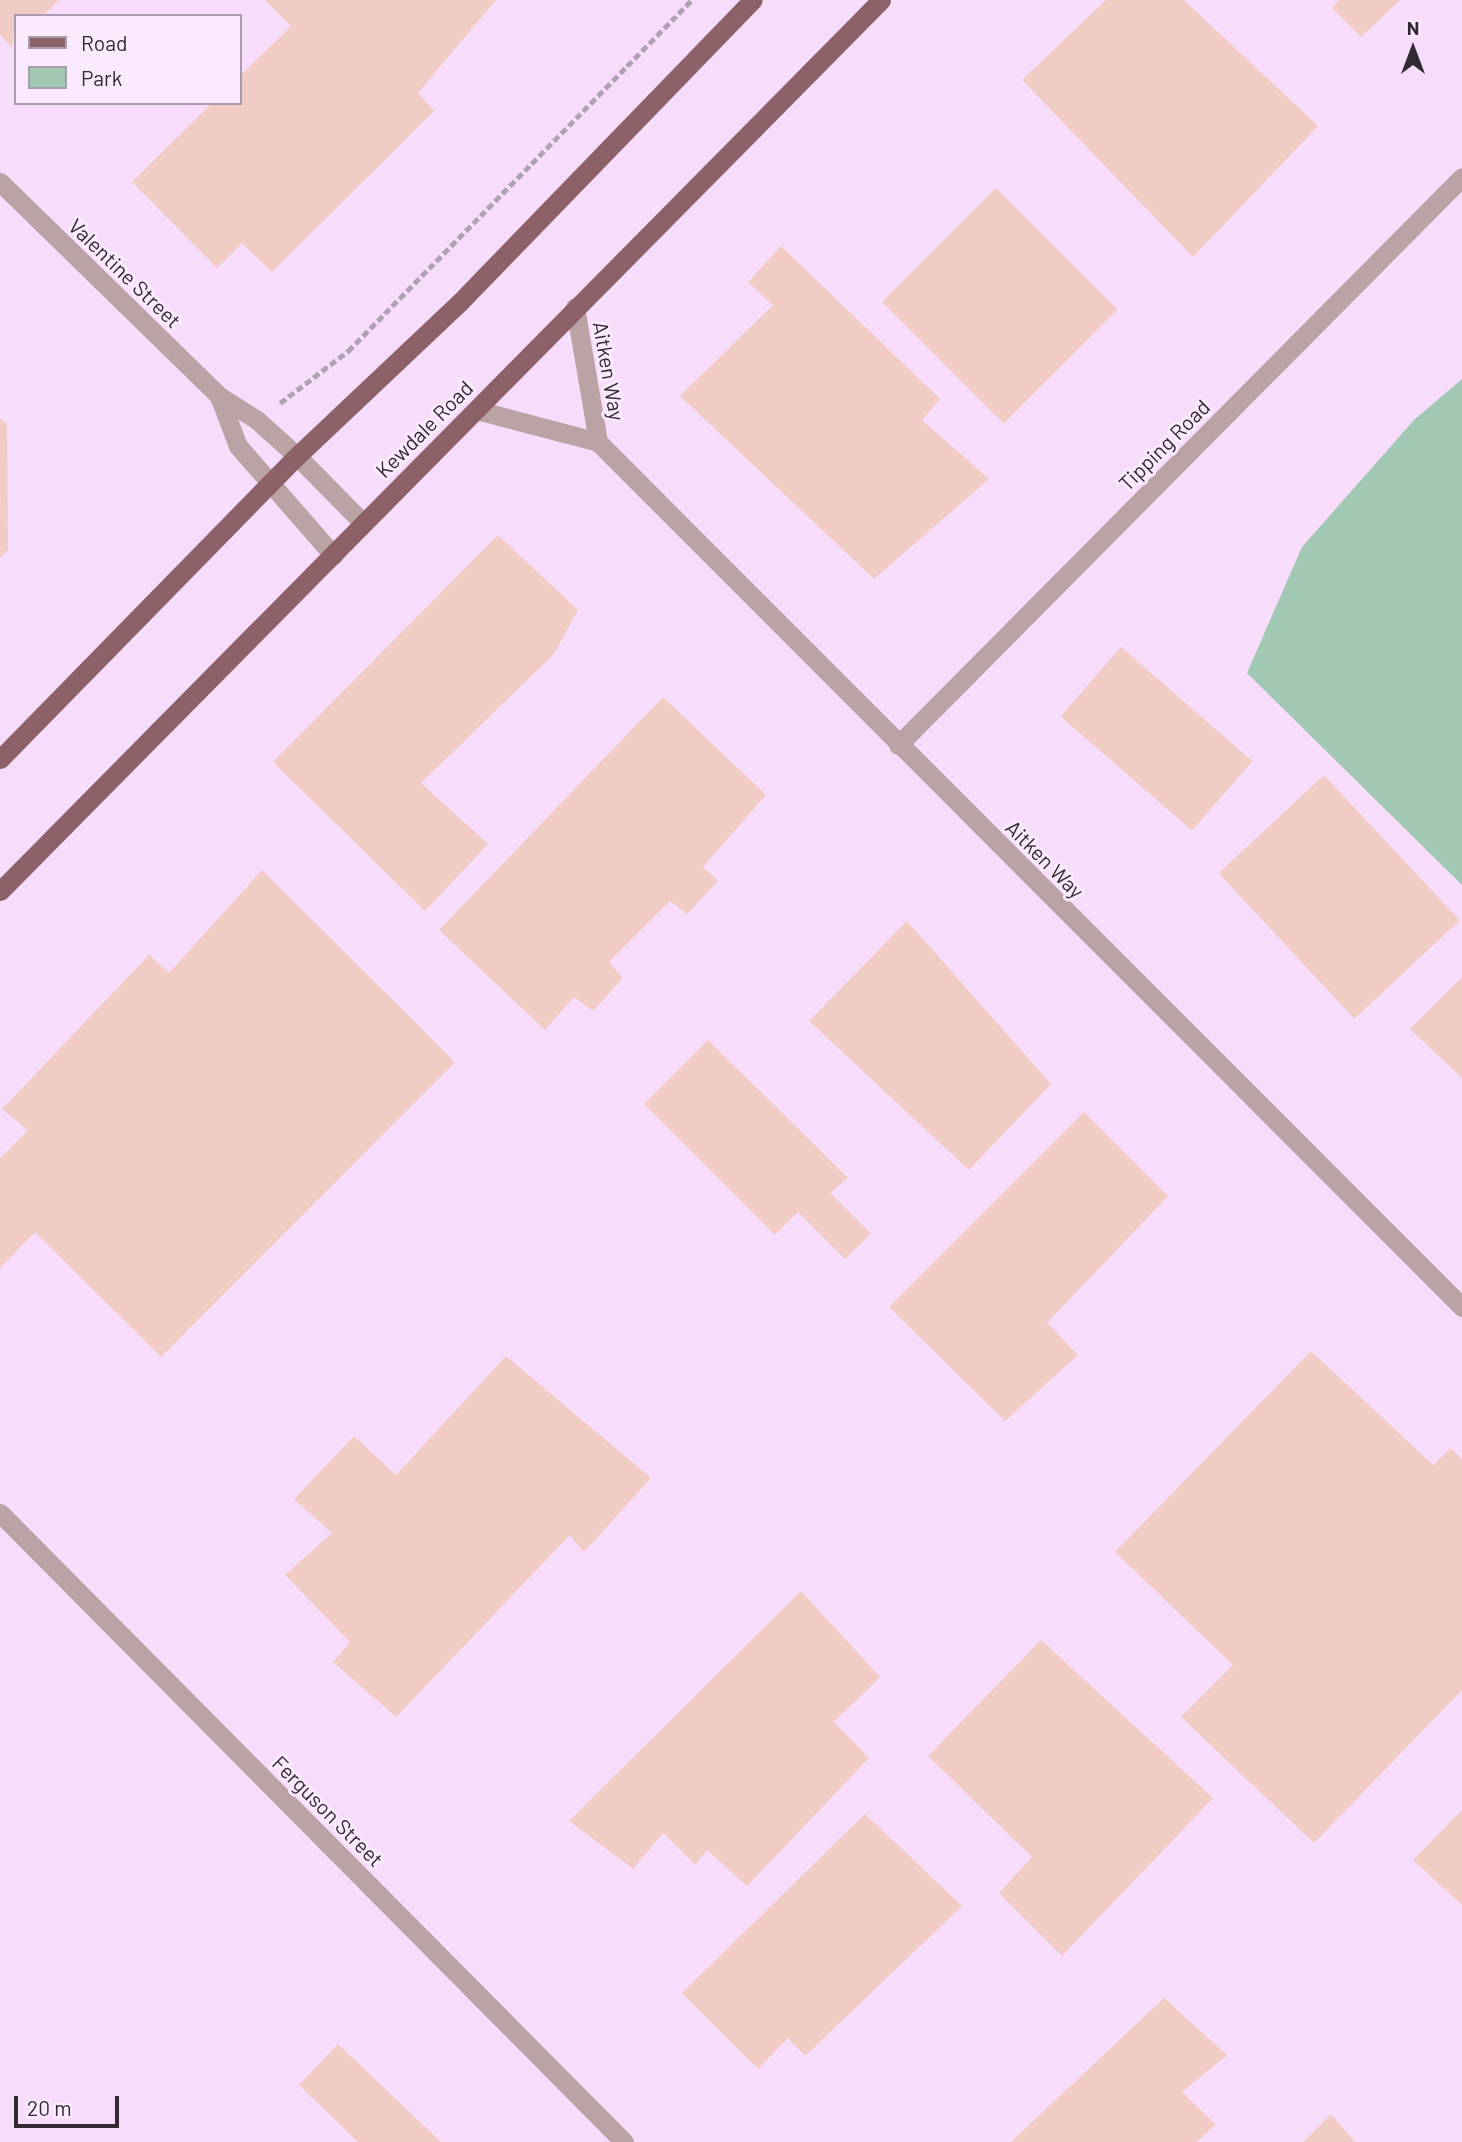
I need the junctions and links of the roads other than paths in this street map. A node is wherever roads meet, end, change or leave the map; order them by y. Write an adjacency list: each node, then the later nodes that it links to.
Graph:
1 (752, 0): 9 (main road)
2 (881, 0): 5 (main road, Kewdale Road)
3 (1462, 177): 13 (street, Tipping Road)
4 (0, 182): 6 (street, Valentine Street)
5 (575, 307): 7 (main road, Kewdale Road); 8 (street, Aitken Way)
6 (219, 396): 9 (street, Valentine Street); 10 (street, Valentine Street)
7 (477, 410): 8 (street, Aitken Way); 11 (main road, Kewdale Road)
8 (598, 442): 13 (street, Aitken Way)
9 (297, 456): 10 (main road); 11 (street, Valentine Street)
10 (270, 484): 12 (street, Valentine Street); 14 (main road)
11 (363, 523): 12 (main road, Kewdale Road)
12 (333, 555): 15 (main road, Kewdale Road)
13 (898, 745): 16 (street, Aitken Way)
14 (0, 759)
15 (0, 891)
16 (1462, 1307)
17 (0, 1513): 18 (street, Ferguson Street)
18 (624, 2142)

